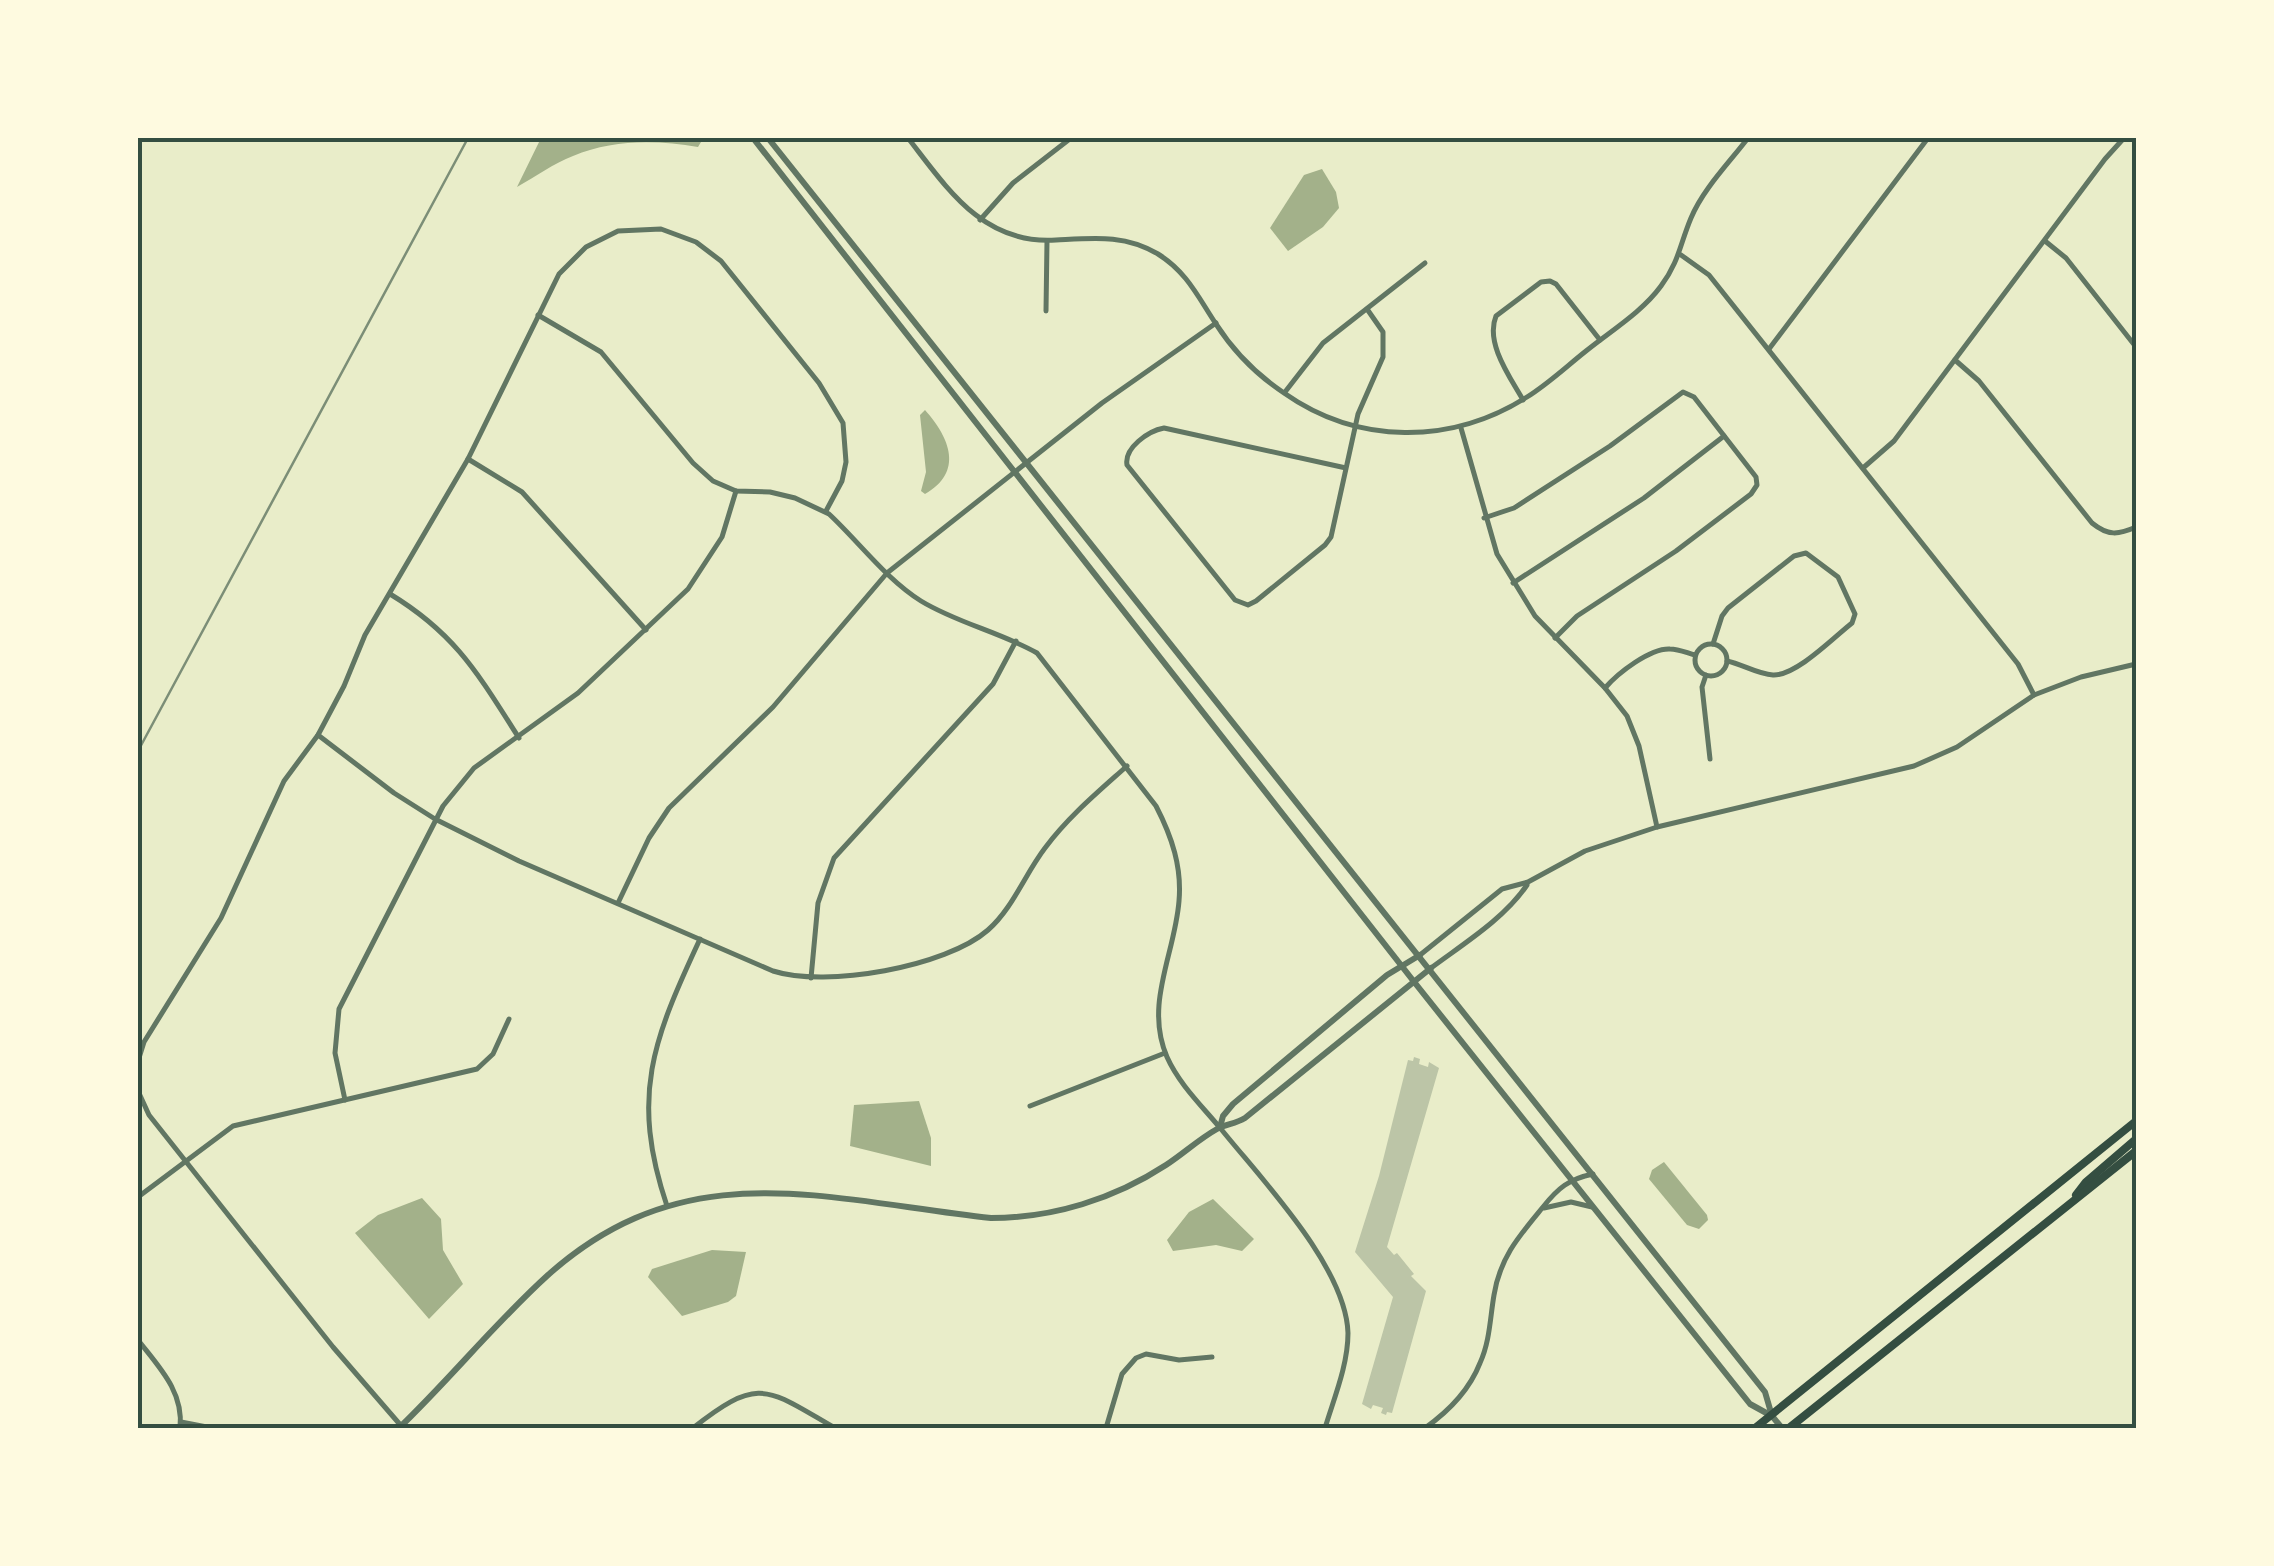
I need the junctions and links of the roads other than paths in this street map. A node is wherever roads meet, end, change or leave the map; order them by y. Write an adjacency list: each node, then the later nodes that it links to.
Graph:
1 (753, 138): 30 (street)
2 (768, 138): 27 (street)
3 (908, 138): 8 (street)
4 (1071, 138): 8 (street)
5 (1748, 138): 11 (street)
6 (1926, 138): 19 (street)
7 (2124, 138): 10 (street)
8 (980, 220): 9 (street)
9 (1047, 240): 14 (street); 16 (street)
10 (2046, 241): 18 (street); 20 (street)
11 (1681, 255): 17 (street); 19 (street)
12 (1425, 264): 13 (street)
13 (1368, 309): 21 (street); 23 (street)
14 (1046, 311)
15 (538, 315): 26 (street); 31 (street); 32 (street)
16 (1216, 324): 21 (street); 27 (street)
17 (1600, 340): 22 (street); 22 (street)
18 (2136, 347)
19 (1769, 350): 29 (street)
20 (1955, 360): 29 (street); 34 (street)
21 (1284, 393): 23 (street)
22 (1523, 400): 24 (street)
23 (1355, 427): 24 (street); 28 (street)
24 (1461, 428): 33 (street)
25 (1724, 436): 33 (street); 36 (street); 39 (street)
26 (468, 459): 37 (street); 38 (street)
27 (1027, 460): 30 (street); 57 (street)
28 (1346, 468): 28 (street)
29 (1863, 468): 47 (street)
30 (1014, 470): 35 (street); 58 (street)
31 (736, 491): 32 (street); 38 (street)
32 (826, 512): 35 (street)
33 (1484, 518): 36 (street)
34 (2136, 528)
35 (887, 573): 40 (street); 55 (street)
36 (1513, 583): 39 (street)
37 (390, 594): 48 (street); 49 (street)
38 (646, 630): 49 (street)
39 (1555, 638): 46 (street)
40 (1016, 641): 51 (street); 60 (street)
41 (1713, 644): 42 (street); 43 (street); 43 (street)
42 (1695, 655): 45 (street); 46 (street)
43 (1726, 660): 45 (street)
44 (2136, 664): 47 (street)
45 (1706, 675): 50 (street)
46 (1606, 688): 53 (street)
47 (2034, 695): 53 (street)
48 (318, 735): 52 (street); 64 (street)
49 (519, 738): 52 (street)
50 (1710, 759)
51 (1128, 766): 60 (street); 63 (street)
52 (435, 820): 55 (street); 66 (street)
53 (1658, 826): 54 (street)
54 (1528, 882): 57 (street); 59 (street)
55 (618, 903): 56 (street)
56 (700, 939): 60 (street); 76 (street)
57 (1420, 954): 58 (street); 59 (street)
58 (1402, 965): 61 (street); 69 (street)
59 (1431, 968): 61 (street); 73 (street)
60 (810, 978)
61 (1415, 983): 69 (street); 74 (street)
62 (509, 1018): 66 (street)
63 (1166, 1053): 67 (street); 69 (street)
64 (138, 1061)
65 (138, 1091): 72 (street)
66 (345, 1100): 72 (street)
67 (1030, 1106)
68 (2136, 1121): 82 (highway)
69 (1220, 1127): 76 (street); 89 (street)
70 (2136, 1139): 77 (highway)
71 (2136, 1152): 77 (highway)
72 (186, 1160): 75 (street); 85 (street)
73 (1593, 1174): 74 (street); 82 (street)
74 (1571, 1179): 78 (street); 79 (street)
75 (138, 1197)
76 (666, 1206): 85 (street)
77 (2067, 1207): 92 (highway)
78 (1541, 1208): 79 (street); 90 (street)
79 (1594, 1208): 82 (street)
80 (138, 1340): 83 (street)
81 (1212, 1357): 88 (street)
82 (1772, 1416): 91 (highway); 92 (street)
83 (181, 1425): 84 (street)
84 (212, 1428)
85 (401, 1428)
86 (693, 1428): 87 (street)
87 (835, 1428)
88 (1106, 1428)
89 (1326, 1428)
90 (1426, 1428)
91 (1754, 1428)
92 (1785, 1428)

